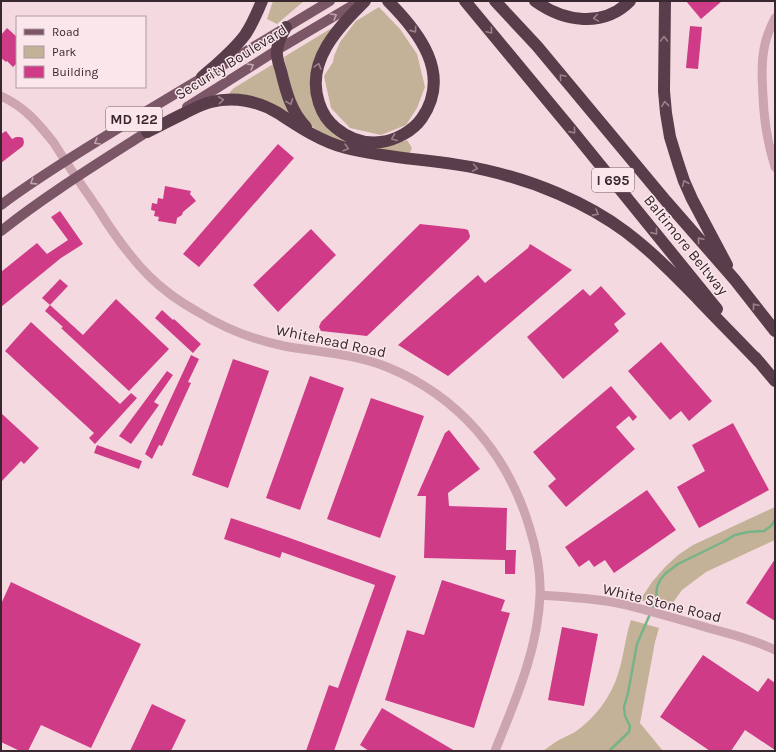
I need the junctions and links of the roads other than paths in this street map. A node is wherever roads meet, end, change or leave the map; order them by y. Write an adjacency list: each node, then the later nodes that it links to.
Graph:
1 (262, 1): 14 (highway)
2 (330, 1): 12 (main road, Security Boulevard / MD 122)
3 (360, 1): 13 (main road, Security Boulevard / MD 122, one-way to 3)
4 (365, 1): 5 (highway, one-way to 4)
5 (388, 1)
6 (465, 1): 25 (highway, Baltimore Beltway / I 695, one-way to 25)
7 (495, 1): 23 (highway, Baltimore Beltway / I 695, one-way to 7)
8 (535, 1): 9 (highway, one-way to 8)
9 (630, 1)
10 (664, 1): 23 (highway, one-way to 10)
11 (775, 18): 19 (street)
12 (286, 27): 13 (highway); 14 (main road, Security Boulevard / MD 122)
13 (277, 50): 16 (main road, Security Boulevard / MD 122, one-way to 13); 17 (highway, one-way to 17)
14 (202, 77): 18 (main road, Security Boulevard / MD 122, one-way to 18)
15 (1, 96): 18 (street, Whitehead Road)
16 (147, 132): 17 (highway, one-way to 17); 20 (main road, Security Boulevard / MD 122)
17 (311, 133): 25 (highway, one-way to 25)
18 (65, 161): 20 (street, Whitehead Road); 21 (main road, Security Boulevard / MD 122, one-way to 21)
19 (775, 167)
20 (76, 177): 22 (main road, Security Boulevard / MD 122); 27 (street, Whitehead Road)
21 (1, 205)
22 (1, 231)
23 (735, 280): 24 (highway, Baltimore Beltway / I 695, one-way to 23)
24 (775, 331)
25 (759, 362): 26 (highway, Baltimore Beltway / I 695)
26 (775, 381)
27 (540, 595): 28 (street, White Stone Road); 29 (street, Whitehead Road)
28 (775, 650)
29 (495, 751)

